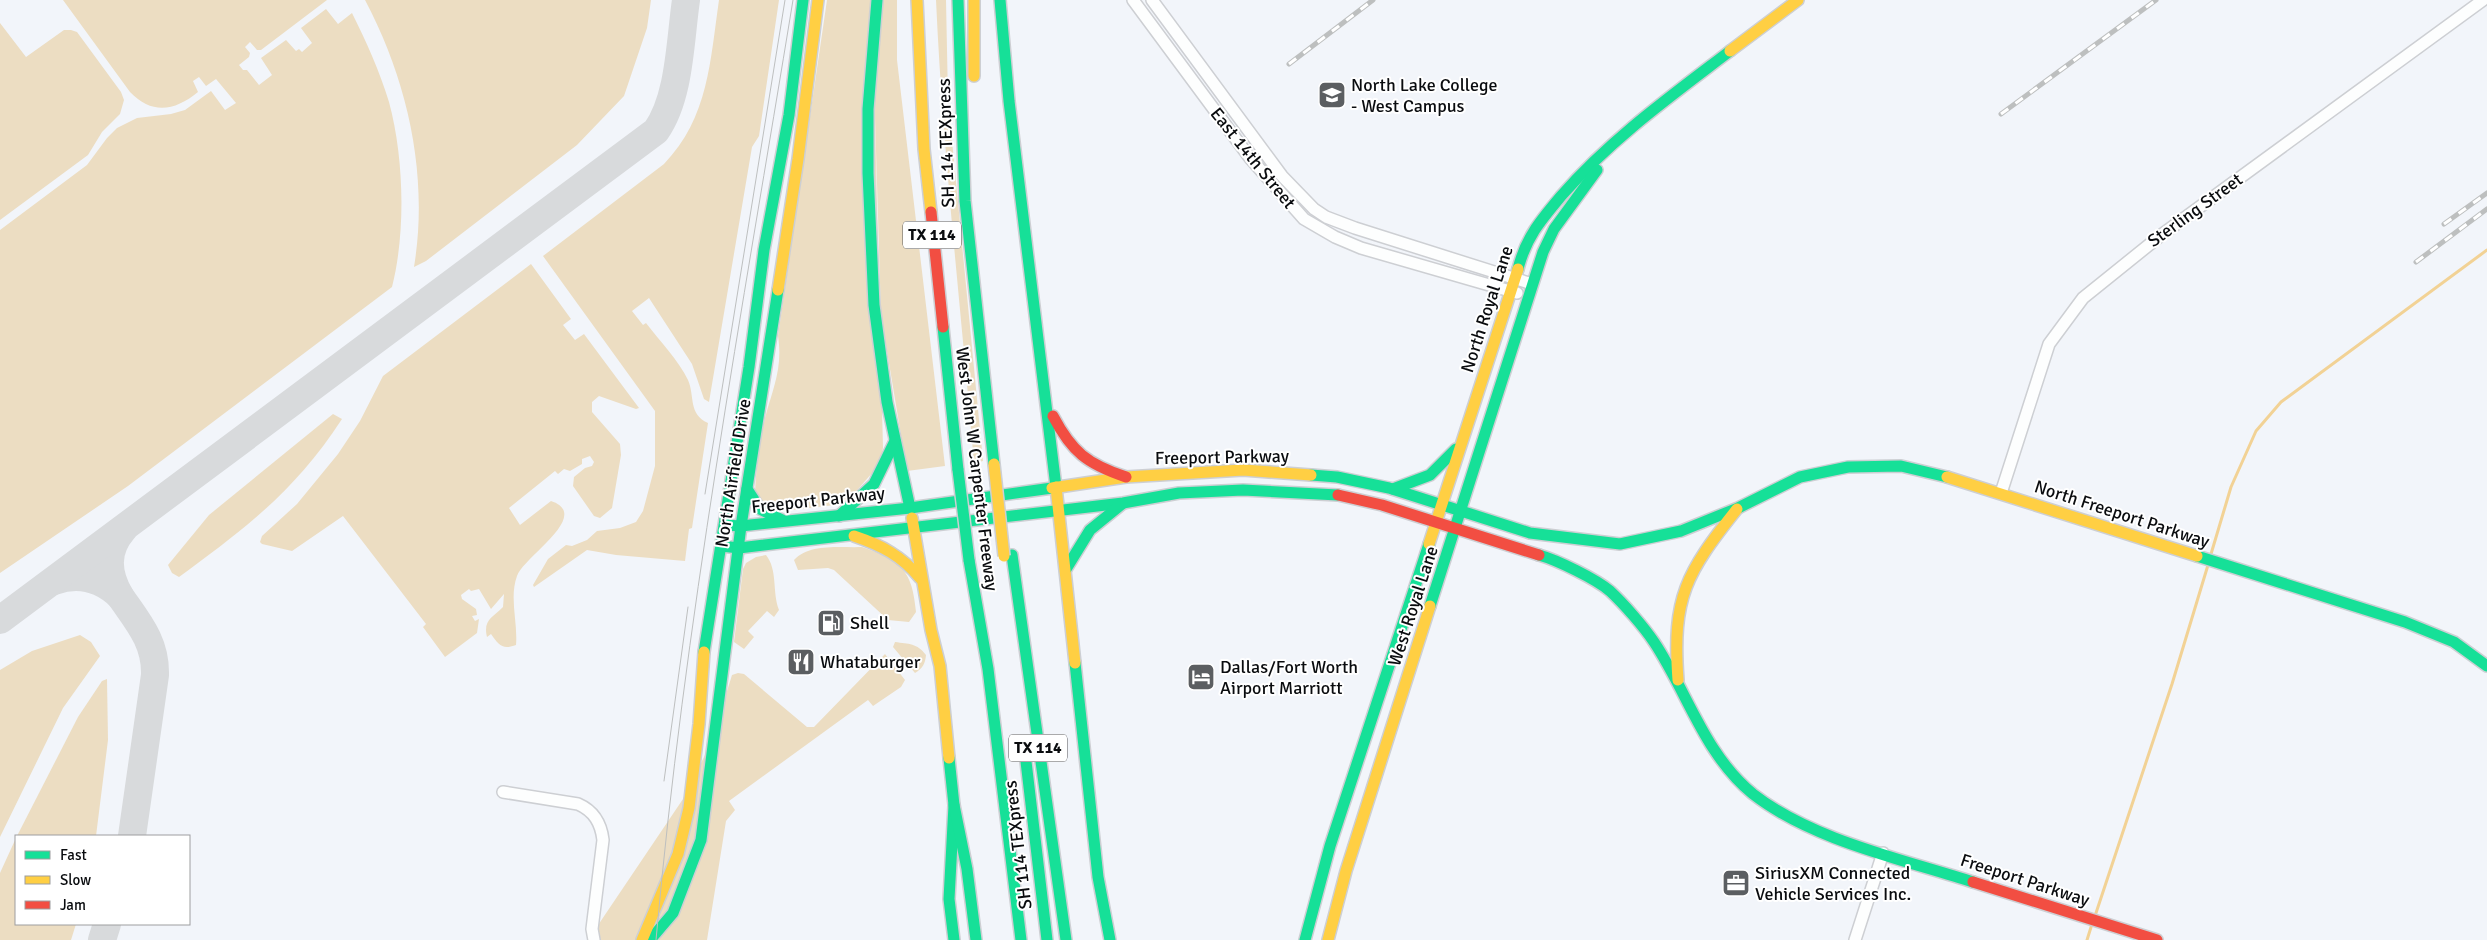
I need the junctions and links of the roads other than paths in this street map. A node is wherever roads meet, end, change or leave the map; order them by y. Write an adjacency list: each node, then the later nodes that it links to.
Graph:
1 (803, 0): 41 (main road, North Airfield Drive)
2 (818, 0): 28 (main road, North Airfield Drive)
3 (878, 0): 22 (main road)
4 (917, 0): 65 (main road, West John W Carpenter Freeway / TX 114, bridge)
5 (958, 0): 24 (main road, SH 114 TEXpress)
6 (974, 0): 12 (main road)
7 (1000, 0): 21 (main road)
8 (1133, 0): 19 (street, East 14th Street)
9 (1152, 0): 17 (street, East 14th Street)
10 (1798, 0): 14 (main road, North Royal Lane)
11 (2483, 0): 31 (street, Sterling Street)
12 (974, 86)
13 (974, 124): 15 (main road)
14 (1609, 149): 17 (main road, North Royal Lane); 18 (main road, North Royal Lane)
15 (976, 180)
16 (979, 218): 24 (main road, West John W Carpenter Freeway / TX 114)
17 (1516, 279): 18 (street, East 14th Street); 19 (main road, North Royal Lane)
18 (1532, 284): 20 (main road, West Royal Lane)
19 (1512, 292): 20 (street, East 14th Street); 23 (main road, North Royal Lane)
20 (1528, 297): 37 (main road, West Royal Lane)
21 (1045, 400): 26 (main road); 27 (main road)
22 (894, 441): 34 (main road); 38 (main road)
23 (1462, 442): 29 (main road); 33 (main road, North Royal Lane)
24 (997, 464): 48 (main road, West John W Carpenter Freeway / TX 114)
25 (1231, 471): 26 (main road, Freeport Parkway); 29 (main road, Freeport Parkway); 30 (main road)
26 (1126, 477): 27 (main road, Freeport Parkway)
27 (1056, 487): 34 (main road, Freeport Parkway); 36 (main road)
28 (747, 489): 39 (main road); 42 (main road, North Airfield Drive)
29 (1393, 489): 33 (main road, Freeport Parkway)
30 (1232, 490): 32 (main road, Freeport Parkway); 40 (main road, Freeport Parkway)
31 (2001, 493): 35 (main road, North Freeport Parkway); 51 (main road, North Freeport Parkway)
32 (1123, 503): 36 (main road, Freeport Parkway); 49 (main road)
33 (1442, 505): 37 (main road, Freeport Parkway); 40 (main road, West Royal Lane)
34 (910, 508): 38 (main road, Freeport Parkway); 43 (main road)
35 (1738, 508): 37 (main road, Freeport Parkway); 53 (main road)
36 (1060, 511): 43 (main road, Freeport Parkway); 49 (main road)
37 (1462, 512): 44 (main road, West Royal Lane)
38 (839, 516): 39 (main road, Freeport Parkway)
39 (786, 521): 42 (main road, Freeport Parkway)
40 (1438, 522): 44 (main road, Freeport Parkway); 57 (main road, West Royal Lane)
41 (725, 525): 42 (main road, Freeport Parkway); 46 (main road, North Airfield Drive)
42 (741, 526): 47 (main road, North Airfield Drive)
43 (914, 526): 45 (main road, Freeport Parkway); 50 (main road)
44 (1457, 527): 53 (main road, Freeport Parkway); 58 (main road, West Royal Lane)
45 (850, 534): 47 (main road, Freeport Parkway); 50 (main road)
46 (721, 546): 47 (main road, Freeport Parkway); 61 (main road, North Airfield Drive)
47 (739, 548): 62 (main road, North Airfield Drive)
48 (1008, 555): 52 (main road); 67 (main road, West John W Carpenter Freeway / TX 114)
49 (1066, 569): 68 (main road)
50 (922, 581): 56 (main road)
51 (2487, 666)
52 (1016, 669)
53 (1678, 684): 59 (main road, Freeport Parkway)
54 (1024, 746): 66 (main road, SH 114 TEXpress)
55 (504, 792): 60 (street)
56 (954, 805): 63 (main road); 64 (main road)
57 (1340, 817): 58 (main road); 69 (main road, West Royal Lane)
58 (1361, 825): 70 (main road, West Royal Lane)
59 (1883, 853): 71 (street); 72 (main road, Freeport Parkway)
60 (594, 940)
61 (642, 940)
62 (650, 940)
63 (954, 940)
64 (976, 940)
65 (1021, 940)
66 (1047, 940)
67 (1066, 940)
68 (1110, 940)
69 (1306, 940)
70 (1328, 940)
71 (1855, 940)
72 (2157, 940)

